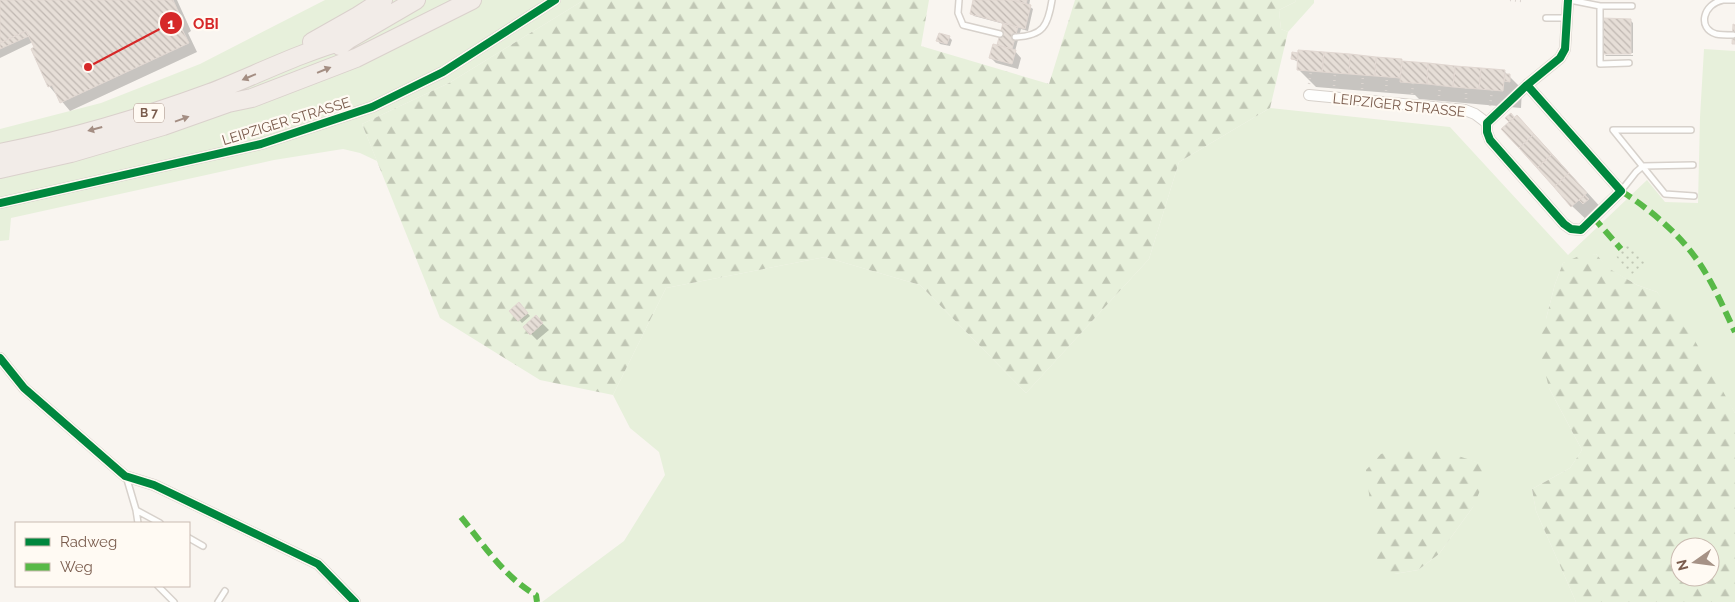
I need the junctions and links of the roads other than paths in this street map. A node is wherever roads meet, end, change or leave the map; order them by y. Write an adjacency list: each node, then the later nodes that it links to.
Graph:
1 (383, 0): 18 (highway)
2 (416, 0): 17 (highway, B 7)
3 (472, 0): 22 (highway, one-way to 3)
4 (555, 0): 31 (street, LEIPZIGER STRASSE)
5 (959, 0): 14 (lane)
6 (1052, 0): 16 (lane)
7 (1569, 0): 10 (lane); 13 (street)
8 (1723, 0): 9 (lane); 15 (lane)
9 (1735, 0)
10 (1600, 6): 11 (lane); 19 (lane)
11 (1632, 6)
12 (1546, 18): 13 (lane)
13 (1568, 18): 20 (street)
14 (1000, 34)
15 (1733, 35)
16 (1015, 37)
17 (349, 39): 18 (highway, B 7); 22 (highway, B 7)
18 (294, 58): 25 (highway, B 7, one-way to 25)
19 (1629, 63)
20 (1527, 85): 23 (street); 29 (street)
21 (1309, 95): 23 (street, LEIPZIGER STRASSE)
22 (228, 103): 28 (highway, B 7, one-way to 22)
23 (1487, 123): 29 (street)
24 (1691, 130): 26 (lane)
25 (0, 152)
26 (1643, 166): 27 (lane); 29 (lane); 30 (lane)
27 (1692, 166)
28 (0, 169)
29 (1621, 191)
30 (1694, 196)
31 (0, 203)
32 (0, 358): 33 (street)
33 (125, 476): 34 (lane); 43 (street)
34 (136, 510): 35 (lane); 36 (lane)
35 (138, 522)
36 (158, 522)
37 (190, 539): 38 (lane)
38 (203, 546)
39 (159, 587): 41 (lane)
40 (226, 591): 42 (lane)
41 (174, 602)
42 (218, 602)
43 (355, 602)

